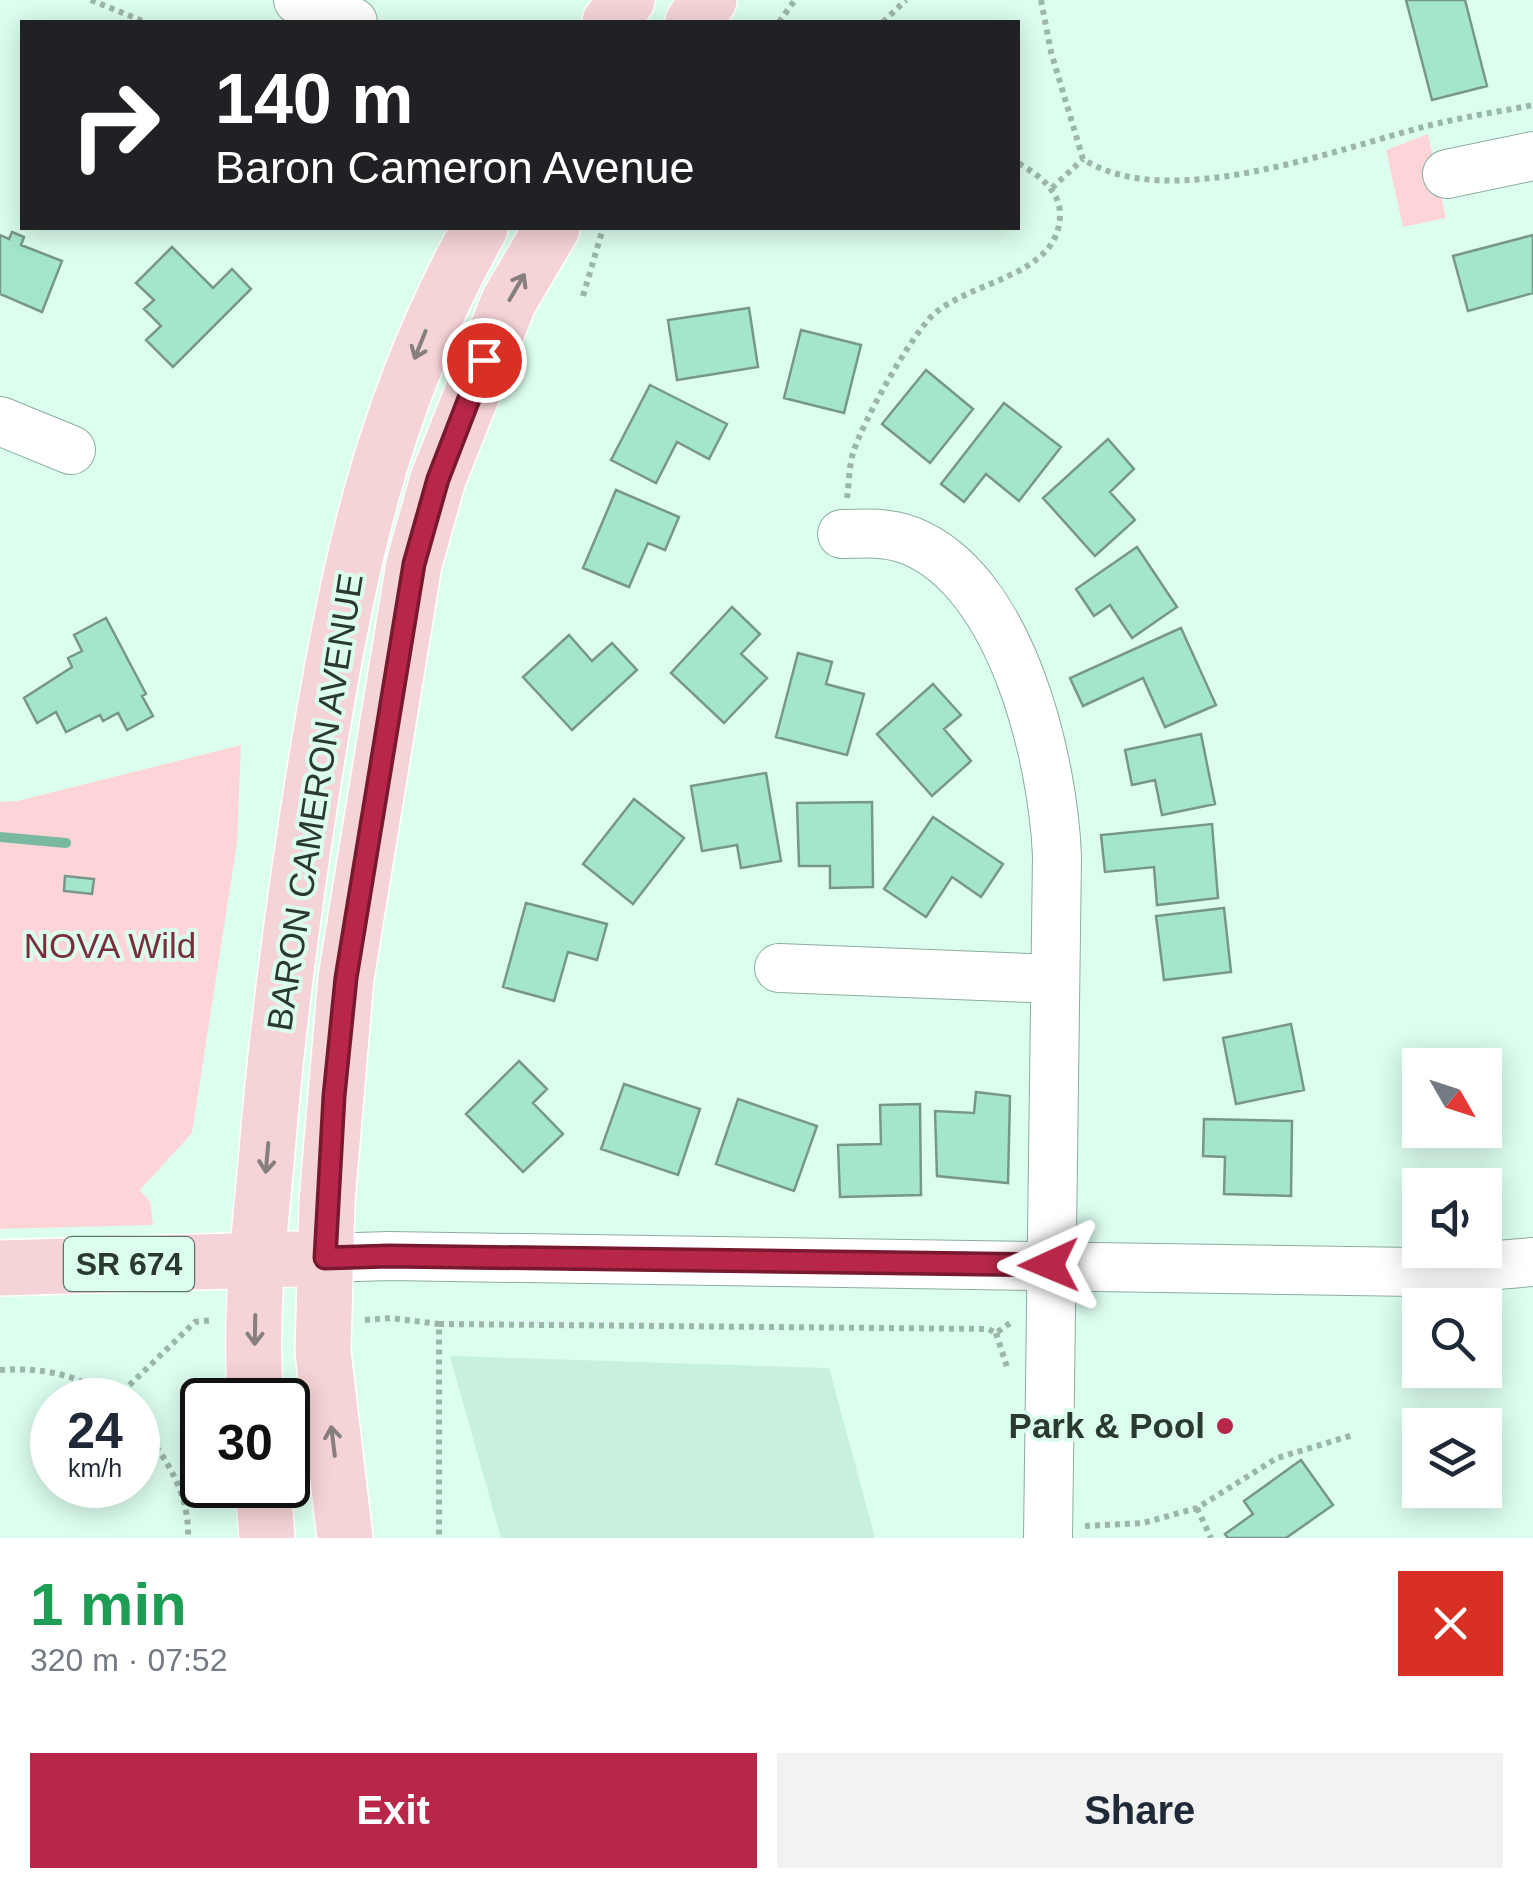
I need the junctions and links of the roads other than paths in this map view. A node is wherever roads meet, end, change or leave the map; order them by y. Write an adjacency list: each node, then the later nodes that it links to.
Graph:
1 (298, 0): 3 (street)
2 (709, 0): 4 (main road)
3 (348, 20)
4 (694, 20)
5 (1533, 156): 6 (street)
6 (1447, 174)
7 (479, 230): 15 (main road, BARON CAMERON AVENUE, one-way to 15)
8 (551, 230): 14 (main road, BARON CAMERON AVENUE, one-way to 8)
9 (0, 422): 10 (street)
10 (71, 450)
11 (842, 534): 13 (street)
12 (779, 968): 13 (street)
13 (1055, 979): 17 (street)
14 (325, 1258): 15 (main road, SR 674); 17 (street); 23 (main road, BARON CAMERON AVENUE, one-way to 14)
15 (259, 1260): 18 (main road, SR 674); 19 (main road, BARON CAMERON AVENUE, one-way to 19)
16 (1533, 1262): 17 (street)
17 (1049, 1265): 21 (street)
18 (0, 1268)
19 (256, 1378)
20 (265, 1508): 22 (main road)
21 (1066, 1532)
22 (267, 1538)
23 (345, 1538)

